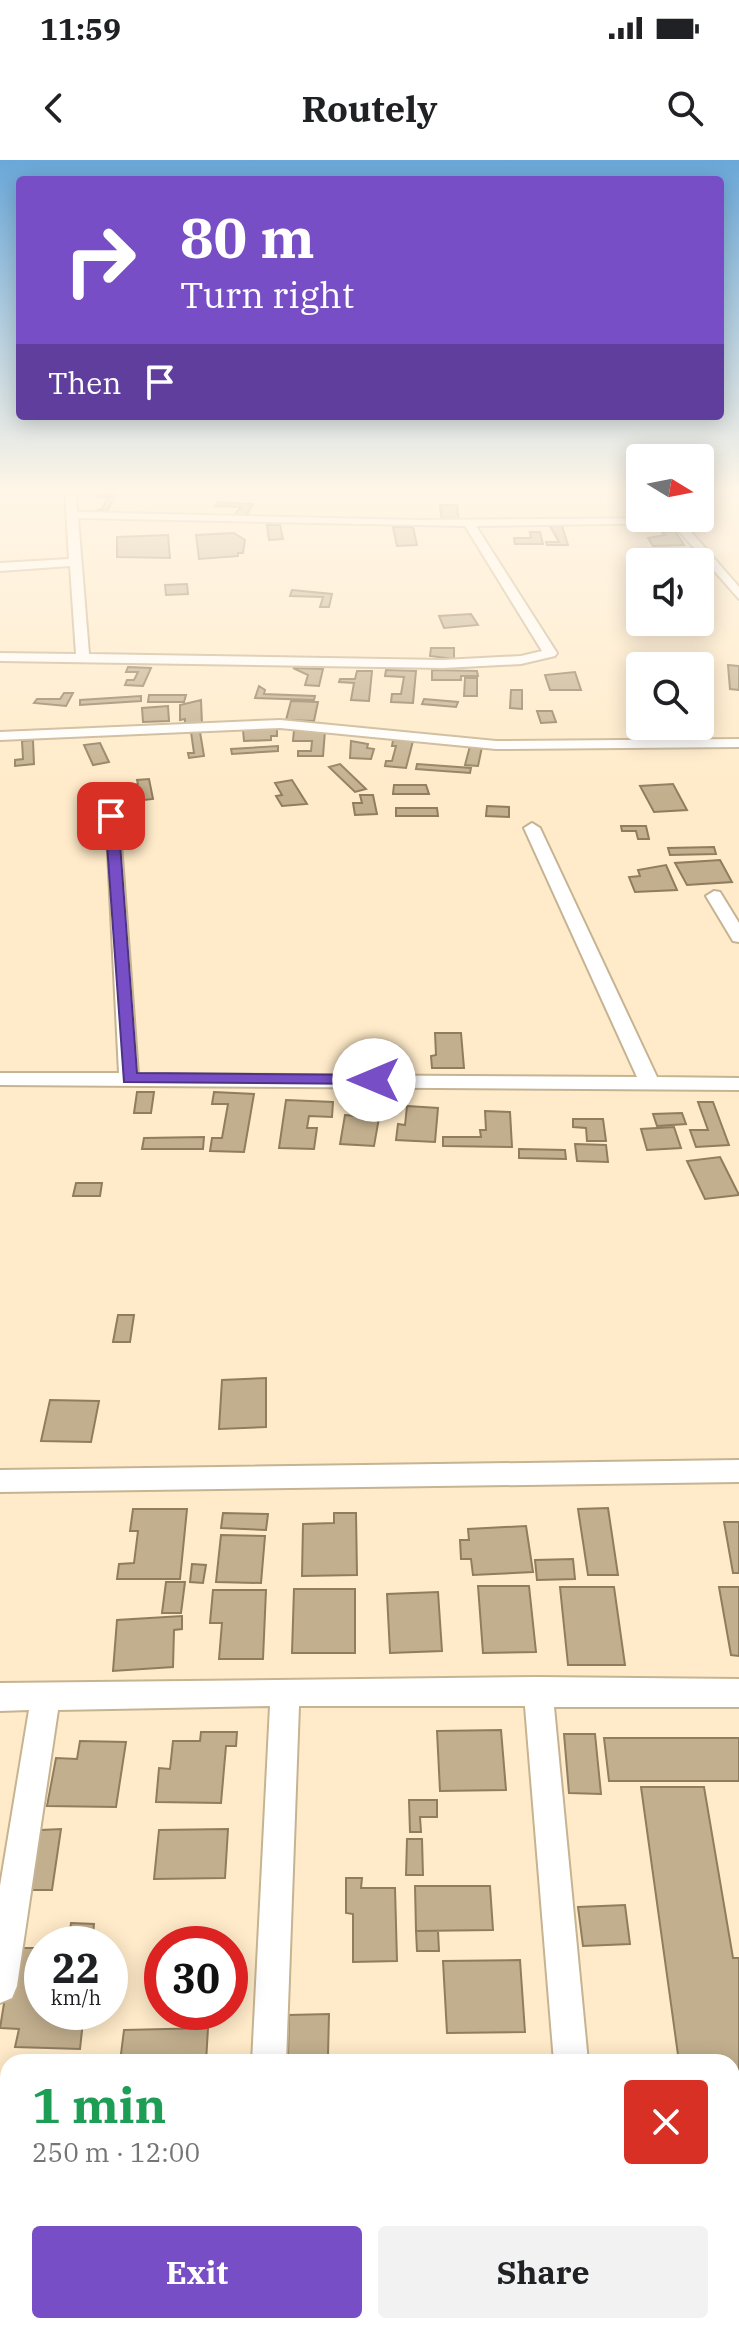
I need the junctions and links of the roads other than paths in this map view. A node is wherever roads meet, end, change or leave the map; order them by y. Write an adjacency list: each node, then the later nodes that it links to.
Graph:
1 (77, 591): 4 (street)
2 (511, 591): 4 (street)
3 (0, 657): 4 (street)
4 (83, 661)
5 (0, 736): 6 (street)
6 (739, 743)
7 (111, 816): 11 (street)
8 (532, 828): 13 (street)
9 (714, 896): 10 (street)
10 (739, 937)
11 (129, 1078): 12 (street); 13 (street)
12 (0, 1079)
13 (650, 1083): 14 (street)
14 (739, 1084)
15 (739, 1471): 16 (street)
16 (0, 1481)
17 (538, 1691): 18 (street); 19 (street); 24 (street)
18 (285, 1692): 20 (street); 23 (street)
19 (739, 1693)
20 (46, 1696): 21 (street); 22 (street)
21 (0, 1697)
22 (0, 1986)
23 (269, 2054)
24 (570, 2054)

